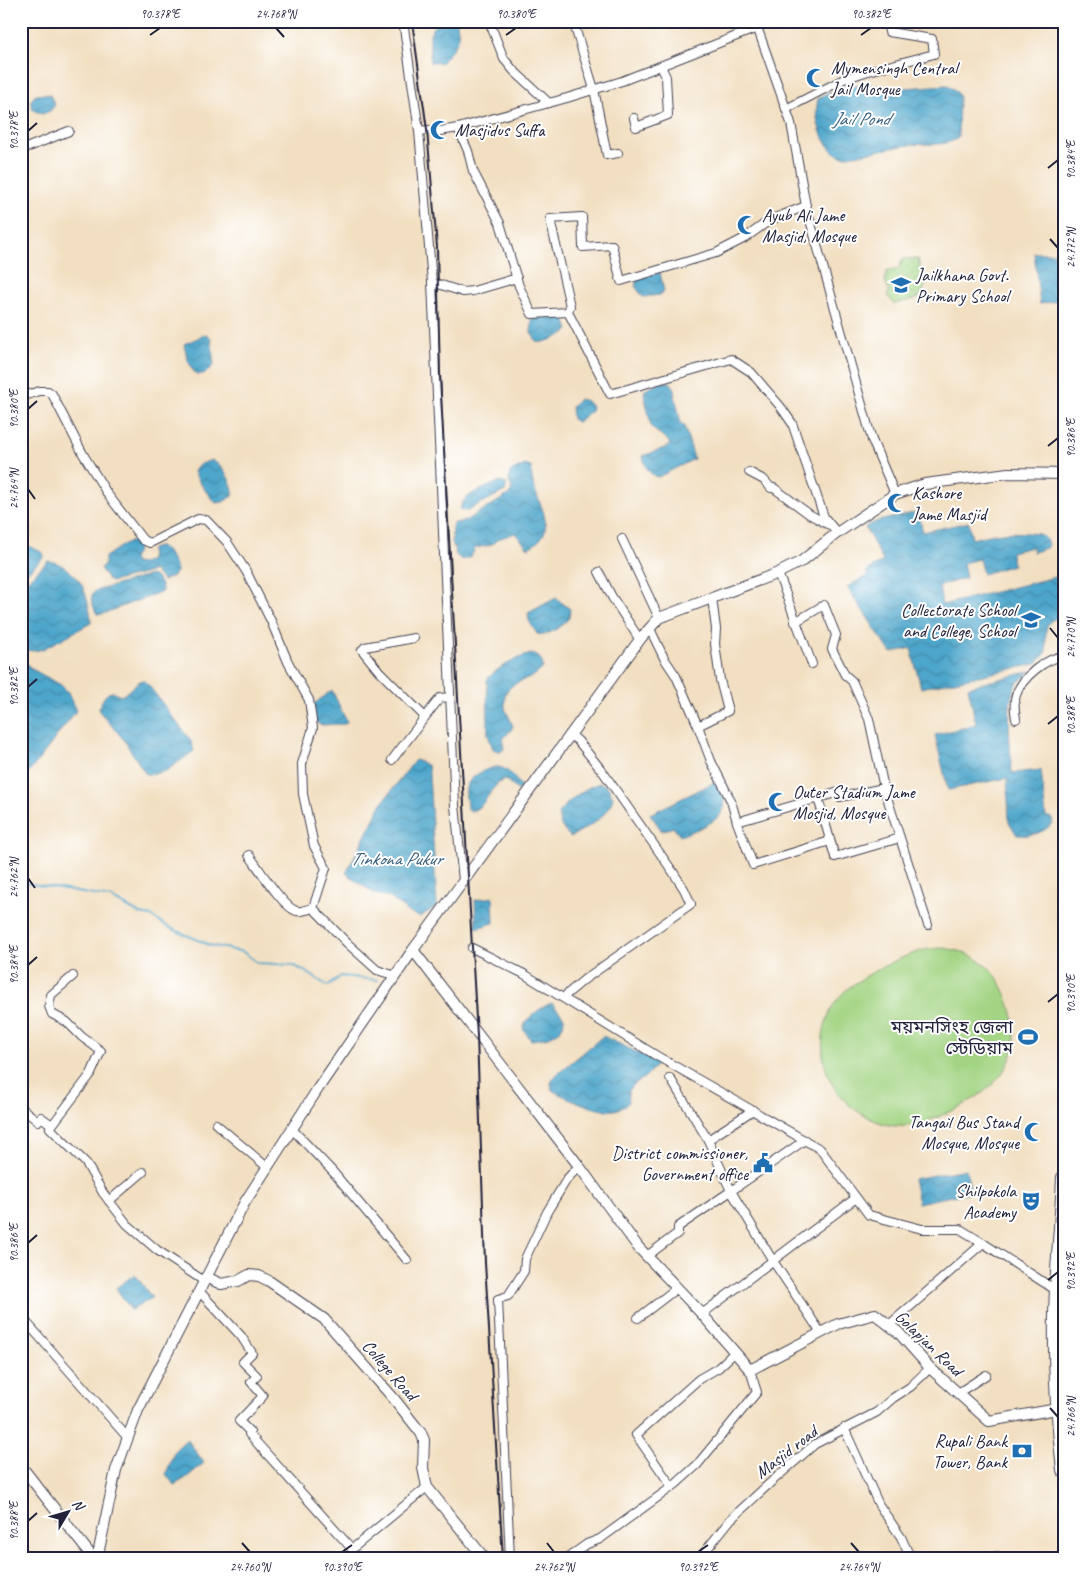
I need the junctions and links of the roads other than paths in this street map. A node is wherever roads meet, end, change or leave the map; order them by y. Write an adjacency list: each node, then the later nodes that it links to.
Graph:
1 (403, 21): 13 (street)
2 (489, 21): 8 (street)
3 (573, 21): 7 (street)
4 (887, 21): 9 (street)
5 (756, 25): 6 (street); 9 (street)
6 (661, 66): 7 (street); 10 (street)
7 (594, 89): 8 (street); 15 (street)
8 (549, 103): 11 (street)
9 (786, 110): 16 (street)
10 (634, 118)
11 (458, 128): 13 (street); 17 (street)
12 (69, 131): 14 (street)
13 (420, 131): 18 (street)
14 (21, 150)
15 (618, 153)
16 (806, 206): 19 (street); 23 (street)
17 (517, 278): 18 (street); 19 (street)
18 (432, 282): 36 (street)
19 (568, 312): 24 (street)
20 (21, 397): 49 (street)
21 (749, 472): 24 (street)
22 (1064, 474): 23 (street)
23 (894, 494): 24 (street)
24 (834, 530): 27 (street)
25 (622, 539): 29 (street)
26 (599, 572): 33 (street)
27 (778, 573): 28 (street); 30 (street)
28 (712, 598): 29 (street); 39 (street)
29 (659, 618): 31 (street)
30 (795, 622): 35 (street); 42 (street)
31 (650, 628): 33 (street); 39 (street)
32 (414, 638): 37 (street)
33 (640, 640): 40 (street)
34 (1064, 656): 38 (street)
35 (812, 664)
36 (450, 697): 37 (street); 48 (street)
37 (425, 717): 41 (street)
38 (1016, 719)
39 (698, 726): 44 (street)
40 (570, 734): 48 (street); 55 (street)
41 (392, 760)
42 (884, 788): 43 (street); 45 (street)
43 (818, 798): 44 (street); 46 (street)
44 (737, 822): 46 (street)
45 (900, 838): 46 (street); 50 (street)
46 (830, 841)
47 (249, 855): 49 (street)
48 (463, 880): 52 (street)
49 (313, 908): 54 (street)
50 (928, 925)
51 (472, 948): 58 (street)
52 (413, 950): 54 (street); 64 (street)
53 (74, 976): 60 (street)
54 (396, 976): 61 (street)
55 (567, 994)
56 (670, 1078): 62 (street)
57 (21, 1108): 60 (street)
58 (753, 1110): 62 (street); 63 (street)
59 (216, 1124): 65 (street)
60 (52, 1125): 70 (street)
61 (292, 1129): 65 (street); 73 (street)
62 (708, 1140): 68 (street)
63 (805, 1140): 68 (street); 69 (street)
64 (579, 1166): 72 (street); 100 (street)
65 (267, 1167): 75 (street)
66 (144, 1172): 70 (street)
67 (1064, 1178): 78 (highway)
68 (731, 1191): 72 (street); 74 (street)
69 (856, 1198): 71 (street); 74 (street)
70 (109, 1201): 75 (street)
71 (983, 1243): 78 (street); 82 (street)
72 (646, 1256): 76 (street)
73 (407, 1260)
74 (773, 1261): 79 (street); 83 (street)
75 (205, 1279): 77 (street); 95 (street, College Road)
76 (677, 1288): 79 (street); 81 (street)
77 (199, 1291): 91 (street); 95 (street)
78 (1057, 1291): 89 (highway)
79 (702, 1314): 84 (street)
80 (21, 1316): 91 (street)
81 (638, 1318)
82 (889, 1325): 83 (street, Golapjan Road); 85 (street, Golapjan Road)
83 (821, 1333): 86 (street, Golapjan Road)
84 (735, 1352): 86 (street); 96 (street)
85 (930, 1368): 88 (street, Golapjan Road); 90 (street, Masjid road)
86 (750, 1370): 96 (street)
87 (986, 1375): 88 (street)
88 (958, 1393): 89 (street, Golapjan Road)
89 (1057, 1409): 92 (highway)
90 (844, 1428): 102 (street, Masjid road); 103 (street)
91 (128, 1438): 98 (street)
92 (1062, 1438): 94 (highway)
93 (21, 1466): 98 (street)
94 (1064, 1470)
95 (427, 1487): 99 (street, College Road)
96 (672, 1487): 101 (street)
97 (1064, 1556): 106 (street)
98 (95, 1559)
99 (485, 1559)
100 (510, 1559)
101 (566, 1559)
102 (699, 1559)
103 (911, 1559)
104 (990, 1559): 105 (street)
105 (1003, 1559)
106 (1057, 1559)

